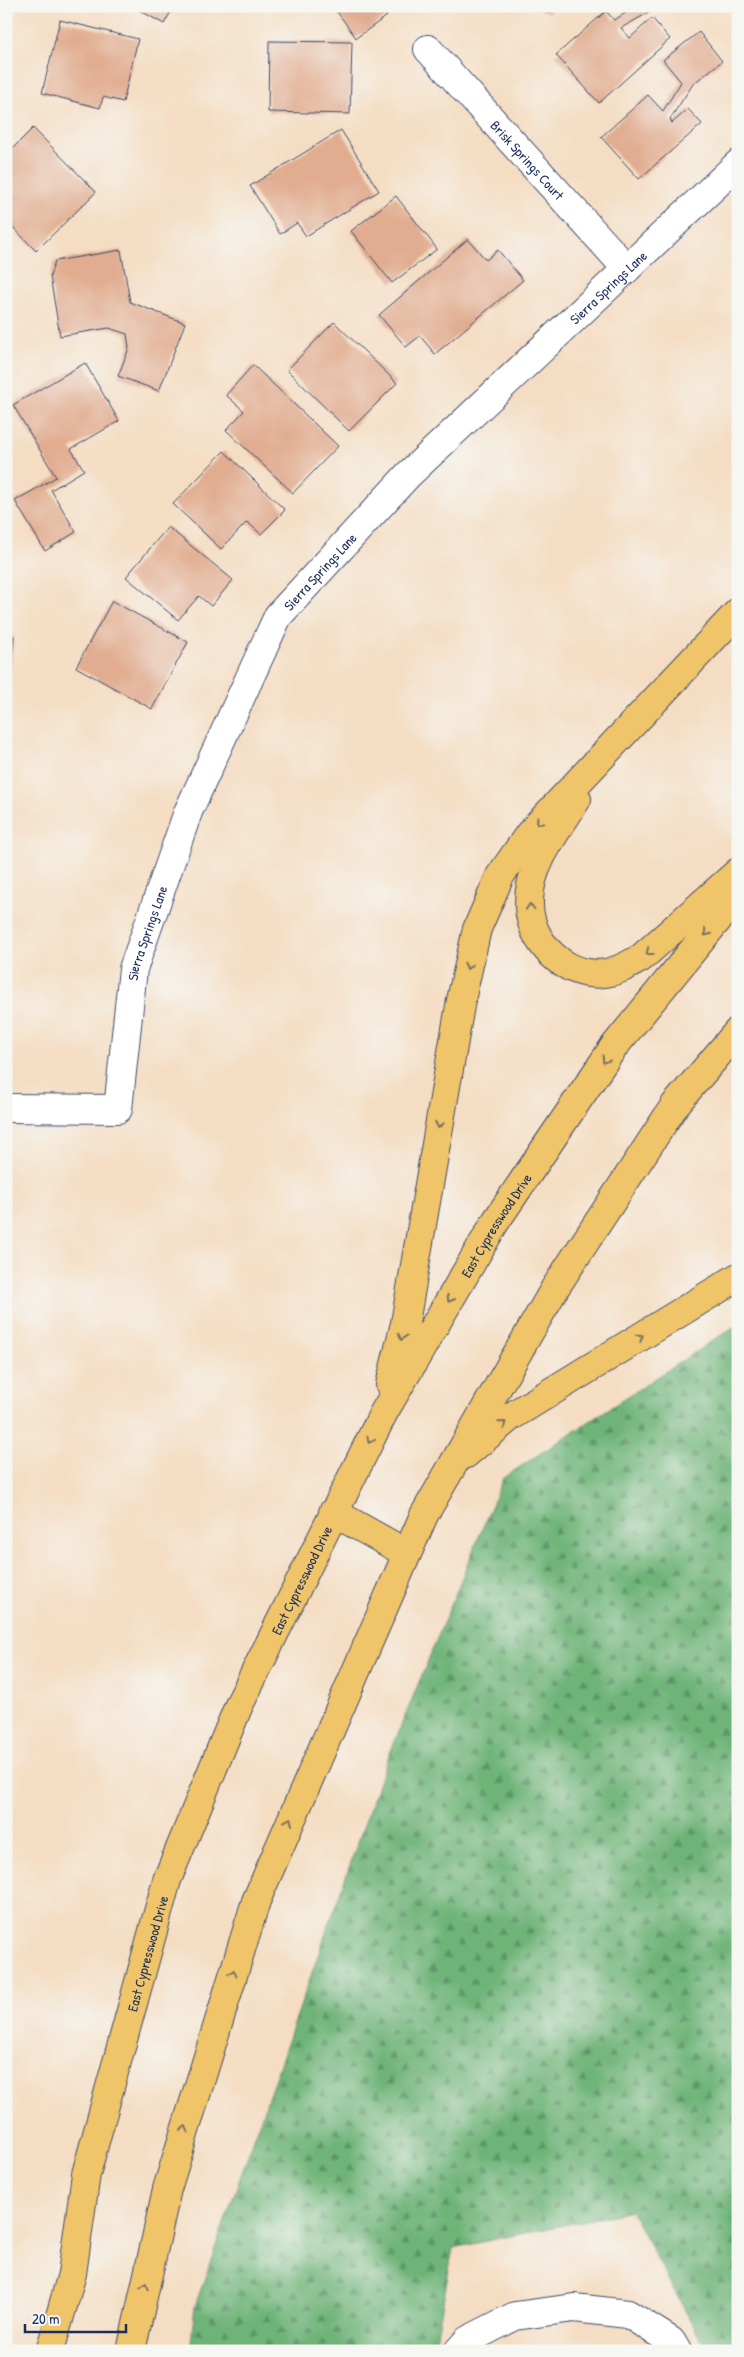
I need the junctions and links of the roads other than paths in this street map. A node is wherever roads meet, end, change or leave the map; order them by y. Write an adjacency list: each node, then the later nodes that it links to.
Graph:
1 (428, 49): 3 (street, Brisk Springs Court)
2 (738, 164): 3 (street, Sierra Springs Lane)
3 (627, 269): 9 (street, Sierra Springs Lane)
4 (738, 612): 5 (main road)
5 (608, 748): 6 (main road, one-way to 5); 11 (main road, one-way to 11)
6 (738, 872)
7 (738, 895): 11 (main road, East Cypresswood Drive, one-way to 11)
8 (738, 1031): 12 (main road)
9 (6, 1108)
10 (738, 1277): 12 (main road, one-way to 10)
11 (384, 1412): 13 (main road, East Cypresswood Drive, one-way to 13)
12 (452, 1466): 14 (main road)
13 (333, 1512): 14 (main road); 15 (main road, East Cypresswood Drive)
14 (406, 1553): 16 (main road, one-way to 14)
15 (50, 2351)
16 (131, 2351)
17 (458, 2351): 18 (street)
18 (678, 2351)

